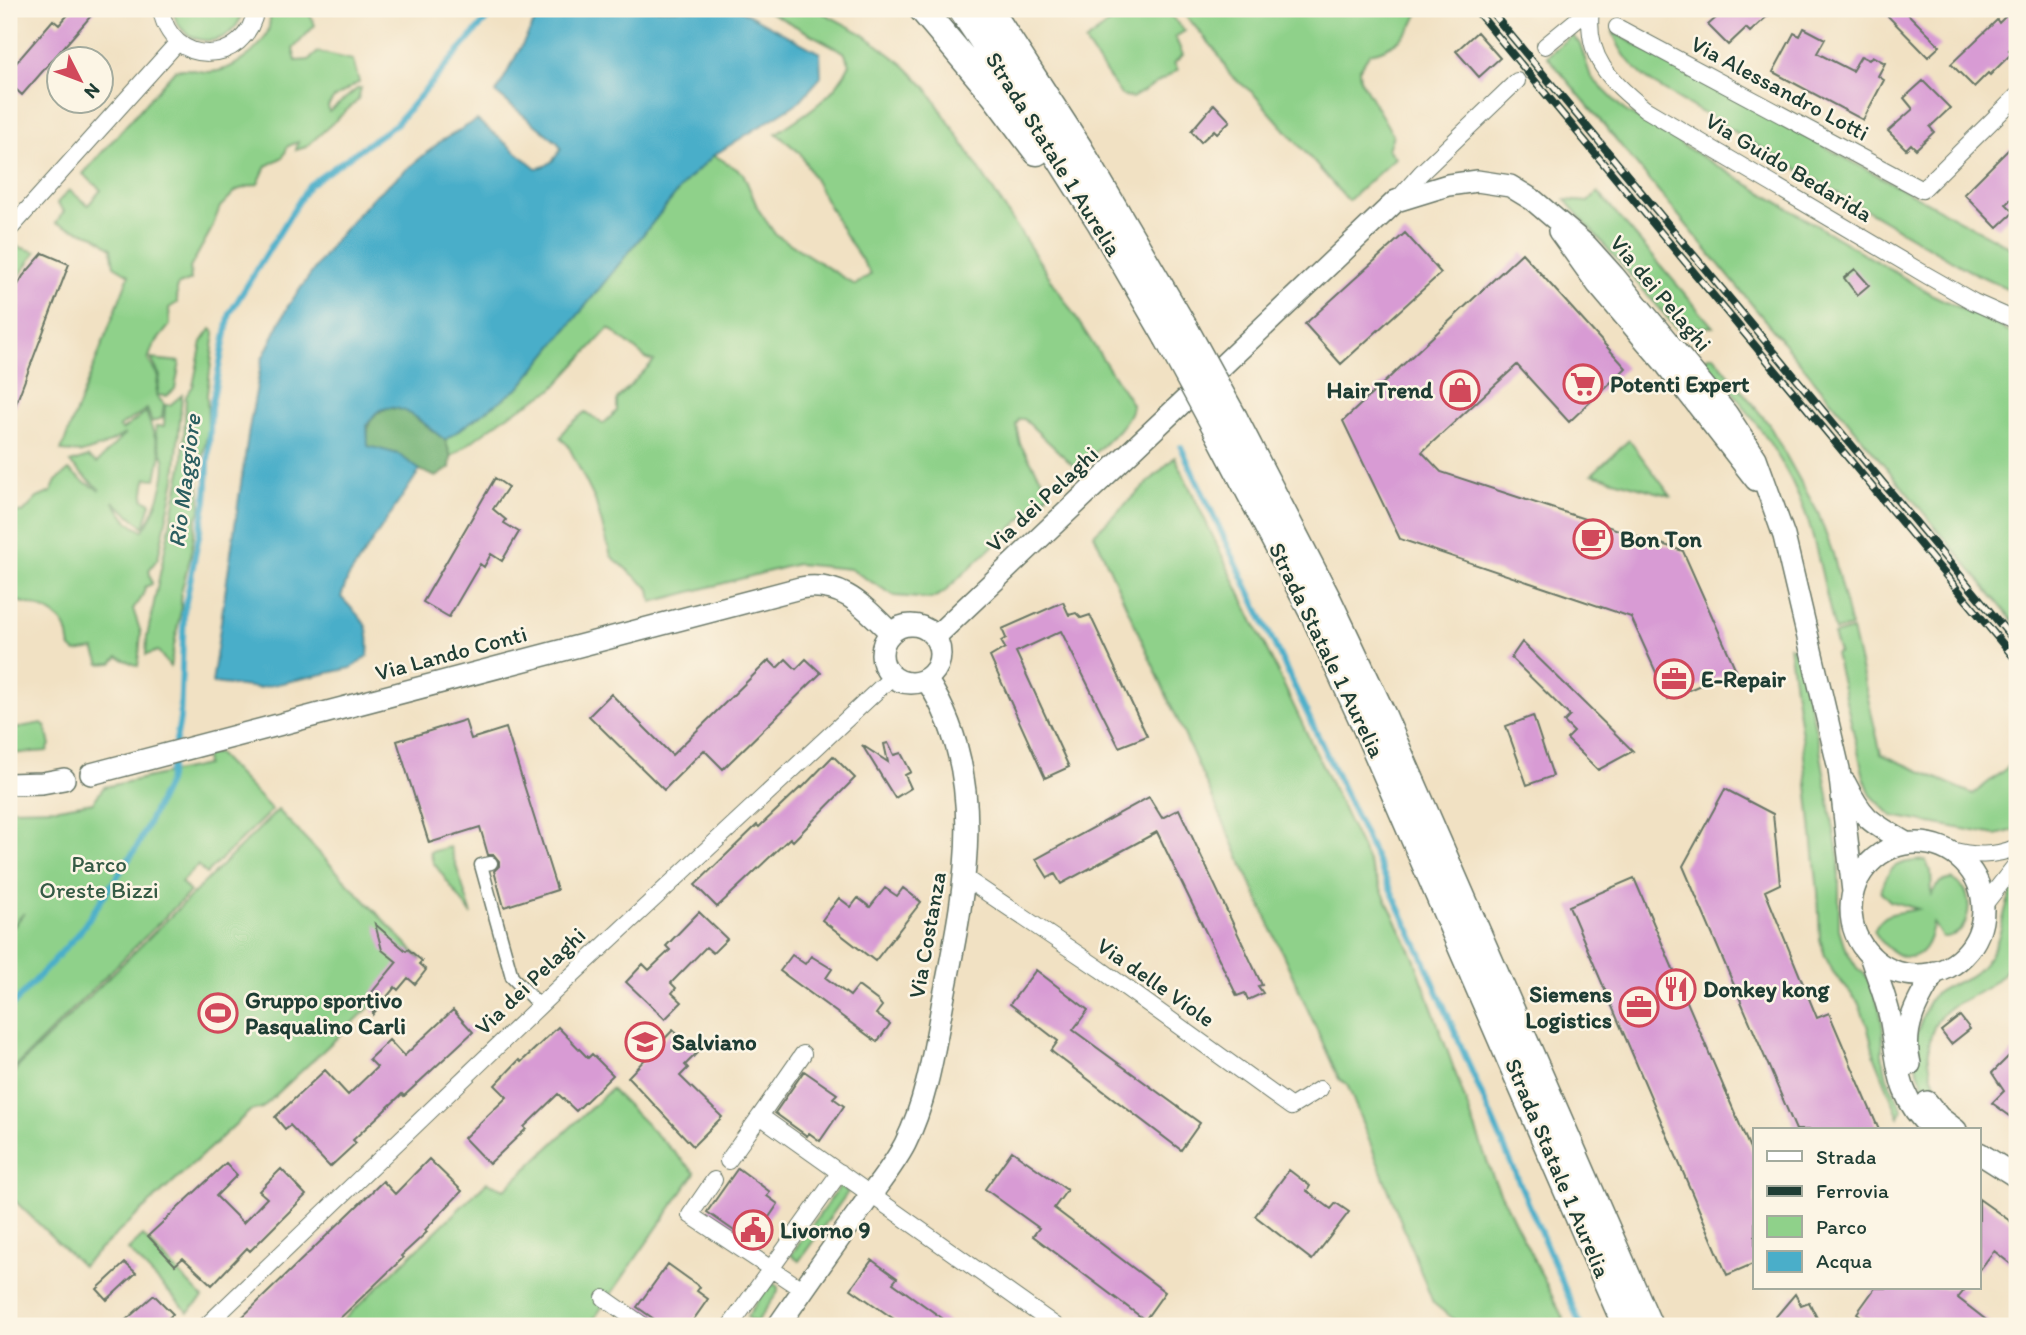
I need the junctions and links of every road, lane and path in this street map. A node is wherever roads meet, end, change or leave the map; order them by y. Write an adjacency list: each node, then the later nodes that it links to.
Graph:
1 (162, 9): 9 (street)
2 (256, 9): 9 (street)
3 (922, 9): 15 (highway)
4 (961, 9): 15 (highway, Strada Statale 1 Aurelia)
5 (989, 9): 11 (highway, Strada Statale 1 Aurelia)
6 (999, 9): 11 (highway)
7 (1590, 9): 10 (street); 17 (street, Via Guido Bedarida)
8 (1617, 27): 13 (street, Via Alessandro Lotti)
9 (178, 42): 16 (street)
10 (1545, 46)
11 (1025, 63): 18 (highway, Strada Statale 1 Aurelia)
12 (1517, 81): 14 (street, Via dei Pelaghi)
13 (2017, 96)
14 (1396, 201): 19 (street, Via dei Pelaghi); 26 (street, Via dei Pelaghi)
15 (1100, 222): 18 (highway, Strada Statale 1 Aurelia)
16 (9, 230)
17 (2017, 321)
18 (1176, 332): 21 (highway, Strada Statale 1 Aurelia, bridge)
19 (1221, 366)
20 (1185, 400): 23 (street, Via dei Pelaghi)
21 (1226, 424): 60 (highway, Strada Statale 1 Aurelia); 61 (highway, Strada Statale 1 Aurelia)
22 (891, 633): 23 (street); 24 (street); 27 (street, Via Lando Conti)
23 (934, 636): 25 (street)
24 (893, 676): 25 (street); 40 (street, Via dei Pelaghi)
25 (926, 679): 35 (street, Via Costanza)
26 (1839, 769): 30 (street, Via dei Pelaghi); 36 (street, Via dei Pelaghi)
27 (91, 774): 28 (street, Via Lando Conti)
28 (64, 779): 29 (street, Via Lando Conti)
29 (9, 784)
30 (1906, 843): 32 (street); 36 (street)
31 (2017, 847): 32 (street)
32 (1950, 850): 37 (street)
33 (491, 863): 40 (street)
34 (2017, 863): 37 (street)
35 (965, 878): 42 (street, Via delle Viole); 51 (street, Via Costanza)
36 (1853, 892): 38 (street)
37 (1983, 905): 39 (street)
38 (1870, 955): 39 (street); 44 (street)
39 (1935, 972): 45 (street)
40 (540, 1006): 55 (street, Via dei Pelaghi)
41 (803, 1054): 43 (street)
42 (1320, 1089)
43 (760, 1116): 47 (street); 48 (street)
44 (1931, 1128)
45 (1953, 1128)
46 (1980, 1154): 49 (street)
47 (728, 1161)
48 (840, 1172): 51 (street); 52 (street)
49 (2017, 1177)
50 (714, 1180): 52 (street)
51 (871, 1194): 53 (street, Via Costanza); 59 (street)
52 (771, 1269): 53 (street); 57 (street)
53 (803, 1290): 58 (street, Via Costanza)
54 (604, 1298): 56 (street)
55 (206, 1326)
56 (644, 1326)
57 (730, 1326)
58 (778, 1326)
59 (1056, 1326)
60 (1626, 1326)
61 (1649, 1326)

